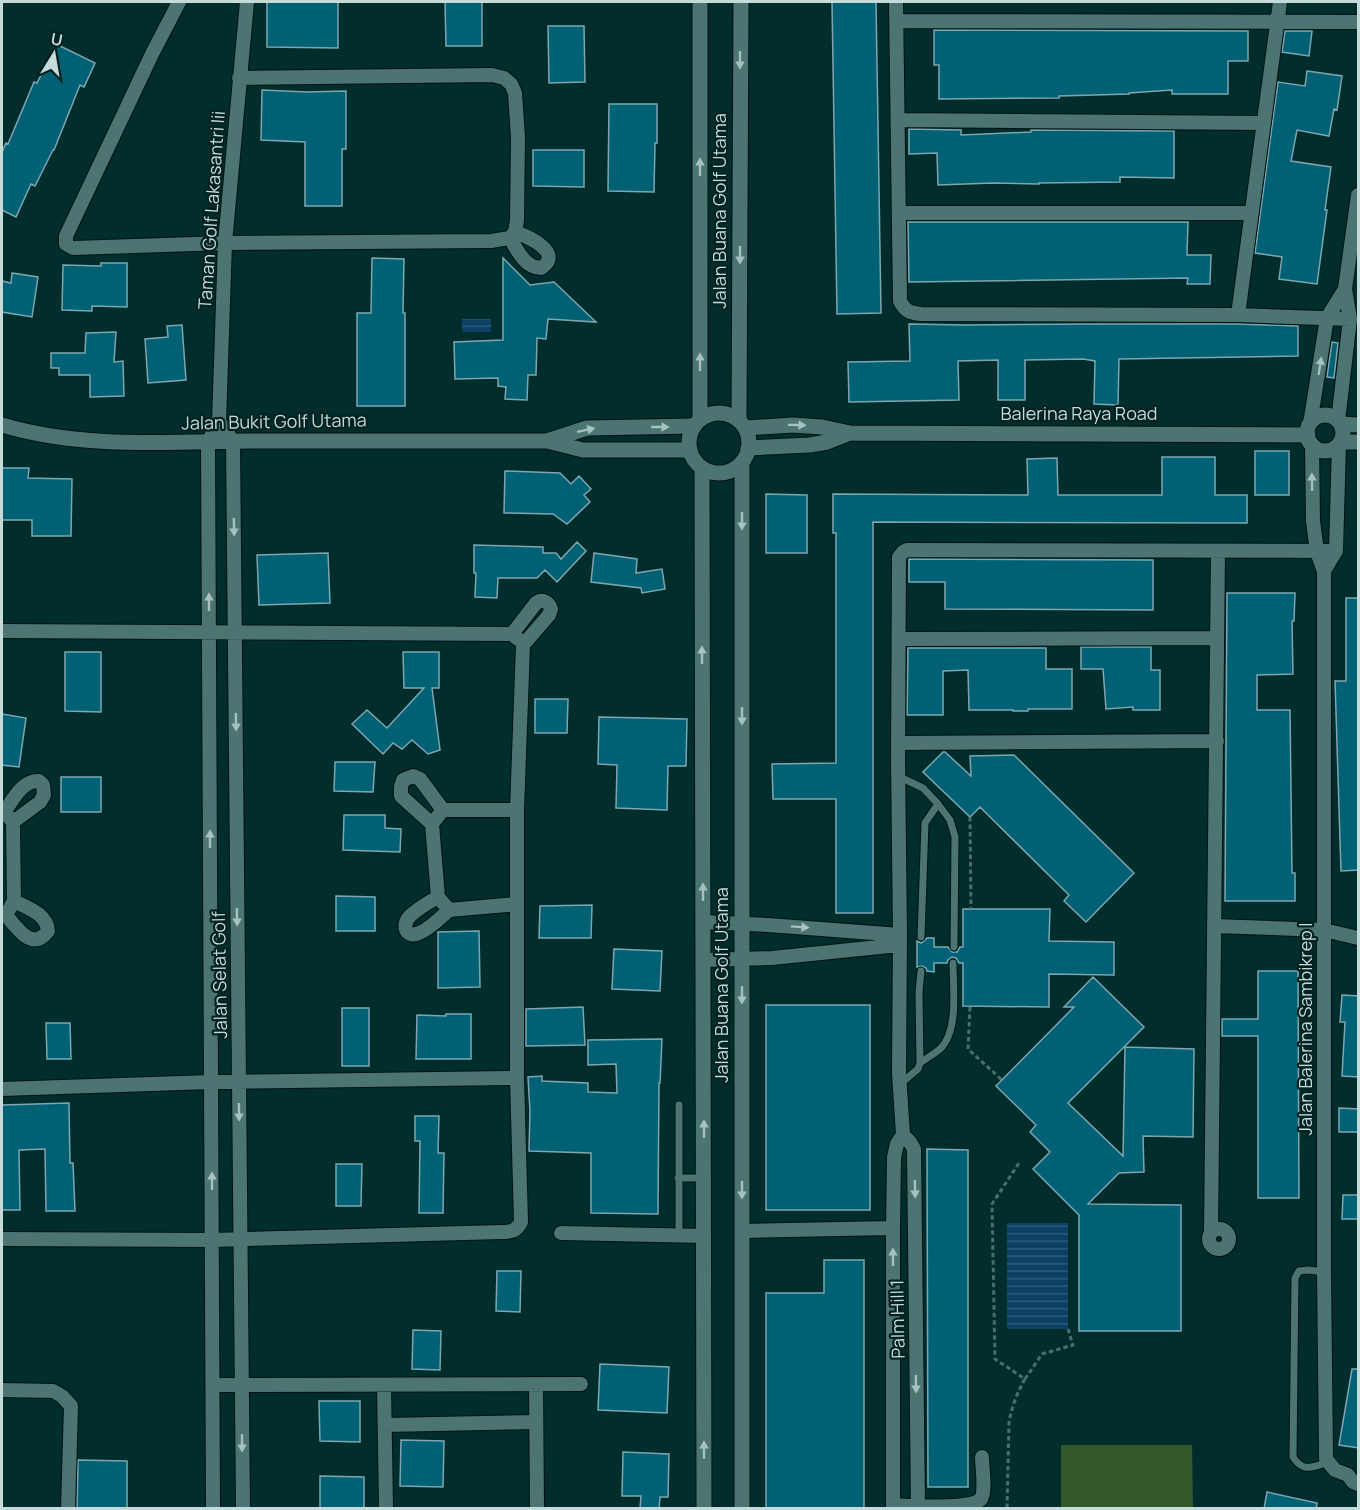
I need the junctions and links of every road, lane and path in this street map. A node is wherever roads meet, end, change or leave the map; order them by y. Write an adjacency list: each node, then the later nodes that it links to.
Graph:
1 (179, 2): 16 (street)
2 (247, 2): 10 (street, Taman Golf Lakasantri Iii)
3 (699, 2): 22 (main road, Jalan Buana Golf Utama, one-way to 3)
4 (741, 2): 25 (main road, Jalan Buana Golf Utama, one-way to 25)
5 (896, 2): 7 (street)
6 (1280, 2): 8 (street)
7 (897, 21): 8 (street); 11 (street)
8 (1277, 21): 9 (street); 12 (street)
9 (1359, 22)
10 (240, 78): 16 (street, Taman Golf Lakasantri Iii); 16 (street)
11 (898, 120): 12 (street); 14 (street)
12 (1264, 123): 15 (street)
13 (1359, 195): 17 (street, Jalan Balerina Sambikrep I)
14 (899, 213): 15 (street); 18 (street)
15 (1252, 213): 18 (street)
16 (225, 243): 21 (street, Taman Golf Lakasantri Iii)
17 (1345, 289): 19 (street, Jalan Balerina Sambikrep I); 20 (street, Jalan Balerina Sambikrep I)
18 (1238, 315): 19 (street)
19 (1327, 318): 20 (street); 28 (street, Jalan Balerina Sambikrep I, one-way to 19)
20 (1350, 319): 23 (street, Jalan Balerina Sambikrep I)
21 (219, 422): 29 (street); 31 (street, Taman Golf Lakasantri Iii)
22 (697, 423): 25 (main road); 30 (main road, Jalan Bukit Golf Utama, one-way to 22); 34 (main road)
23 (1340, 423): 26 (main road); 28 (main road); 33 (main road)
24 (2, 425): 31 (main road, Jalan Bukit Golf Utama)
25 (742, 425): 27 (main road, Balerina Raya Road, one-way to 27); 35 (main road)
26 (1359, 425)
27 (850, 433): 28 (main road, Balerina Raya Road); 35 (main road, Balerina Raya Road)
28 (1310, 434): 33 (main road); 39 (street, Jalan Balerina Sambikrep I, one-way to 28)
29 (233, 441): 30 (main road, Jalan Bukit Golf Utama); 31 (main road, Jalan Bukit Golf Utama); 43 (street, Jalan Selat Golf, one-way to 43)
30 (548, 441): 34 (main road, Jalan Bukit Golf Utama)
31 (208, 442): 42 (street, Jalan Selat Golf, one-way to 31)
32 (1359, 442): 33 (main road)
33 (1340, 443): 37 (street)
34 (690, 450): 36 (main road)
35 (745, 455): 36 (main road); 64 (main road, Jalan Buana Golf Utama, one-way to 64)
36 (702, 468): 63 (main road, Jalan Buana Golf Utama, one-way to 36)
37 (1336, 551): 39 (street, Palm Hill 1); 40 (street)
38 (1218, 552): 39 (street, Palm Hill 1); 45 (street); 46 (street, Palm Hill 1)
39 (1317, 552): 40 (street, Jalan Balerina Sambikrep I)
40 (1324, 571): 66 (street, Jalan Balerina Sambikrep I)
41 (2, 631): 42 (street)
42 (209, 633): 43 (street); 80 (street, Jalan Selat Golf, one-way to 42)
43 (235, 633): 44 (street); 81 (street, Jalan Selat Golf, one-way to 81)
44 (512, 634): 47 (street); 47 (street)
45 (1217, 638): 46 (street); 48 (street)
46 (899, 639): 49 (street, Palm Hill 1)
47 (523, 645): 53 (street)
48 (1217, 741): 49 (street); 65 (street)
49 (898, 742): 50 (street, Palm Hill 1)
50 (898, 776): 51 (lane); 69 (street, Palm Hill 1)
51 (938, 804): 67 (lane); 70 (lane)
52 (443, 810): 53 (street); 56 (street); 56 (street)
53 (517, 810): 59 (street)
54 (6, 815): 58 (street)
55 (970, 817): 60 (path)
56 (432, 824): 57 (street)
57 (438, 897): 61 (street); 61 (street)
58 (14, 901): 62 (street); 62 (street)
59 (517, 904): 61 (street); 77 (street)
60 (971, 909)
61 (449, 910)
62 (4, 915)
63 (703, 922): 64 (street); 71 (main road, Jalan Buana Golf Utama)
64 (742, 923): 69 (street, one-way to 69); 72 (main road, Jalan Buana Golf Utama)
65 (1215, 926): 66 (street); 91 (street)
66 (1324, 930): 68 (street); 97 (street, Jalan Balerina Sambikrep I)
67 (921, 937)
68 (1359, 938)
69 (899, 940): 72 (street); 78 (street, Palm Hill 1)
70 (954, 947)
71 (704, 960): 72 (street); 87 (main road, Jalan Buana Golf Utama, one-way to 71)
72 (742, 960): 89 (main road, Jalan Buana Golf Utama, one-way to 89)
73 (953, 963): 76 (lane)
74 (921, 971): 76 (lane)
75 (970, 1006): 79 (path)
76 (920, 1063): 78 (lane)
77 (518, 1078): 81 (street); 95 (street)
78 (900, 1078): 84 (street, Palm Hill 1)
79 (1002, 1080)
80 (211, 1082): 81 (street); 82 (street); 96 (street, Jalan Selat Golf, one-way to 80)
81 (239, 1082): 95 (street, Jalan Selat Golf, one-way to 95)
82 (2, 1089)
83 (679, 1105): 86 (lane)
84 (903, 1135): 88 (street, Palm Hill 1); 111 (street, Palm Hill 1, one-way to 111)
85 (1019, 1163): 99 (path)
86 (678, 1178): 87 (lane); 92 (lane)
87 (704, 1178): 93 (main road, Jalan Buana Golf Utama)
88 (893, 1228): 89 (street); 112 (street, Palm Hill 1, one-way to 88)
89 (742, 1230): 120 (main road, Jalan Buana Golf Utama)
90 (561, 1233): 92 (street)
91 (1211, 1233)
92 (679, 1235): 93 (street)
93 (704, 1236): 119 (main road, Jalan Buana Golf Utama, one-way to 93)
94 (2, 1239): 96 (street)
95 (240, 1239): 96 (street); 104 (street, Jalan Selat Golf)
96 (212, 1240): 103 (street, Jalan Selat Golf)
97 (1324, 1272): 109 (street, Jalan Balerina Sambikrep I); 109 (lane)
98 (1068, 1329): 99 (path)
99 (1025, 1380): 121 (path)
100 (384, 1384): 101 (street); 104 (street); 107 (street)
101 (536, 1384): 102 (street); 106 (street)
102 (581, 1384)
103 (213, 1385): 104 (street); 115 (street, Jalan Selat Golf)
104 (242, 1385): 116 (street, Jalan Selat Golf, one-way to 116)
105 (2, 1390): 114 (street)
106 (536, 1422): 107 (street); 118 (street)
107 (385, 1425): 117 (street)
108 (982, 1457): 113 (street, Palm Hill 1)
109 (1328, 1462): 110 (street)
110 (1355, 1477)
111 (918, 1506): 112 (street, Palm Hill 1); 113 (street, Palm Hill 1)
112 (893, 1507)
113 (945, 1507)
114 (68, 1509)
115 (213, 1509)
116 (243, 1509)
117 (386, 1509)
118 (537, 1509)
119 (704, 1509)
120 (742, 1509)
121 (1007, 1509)

